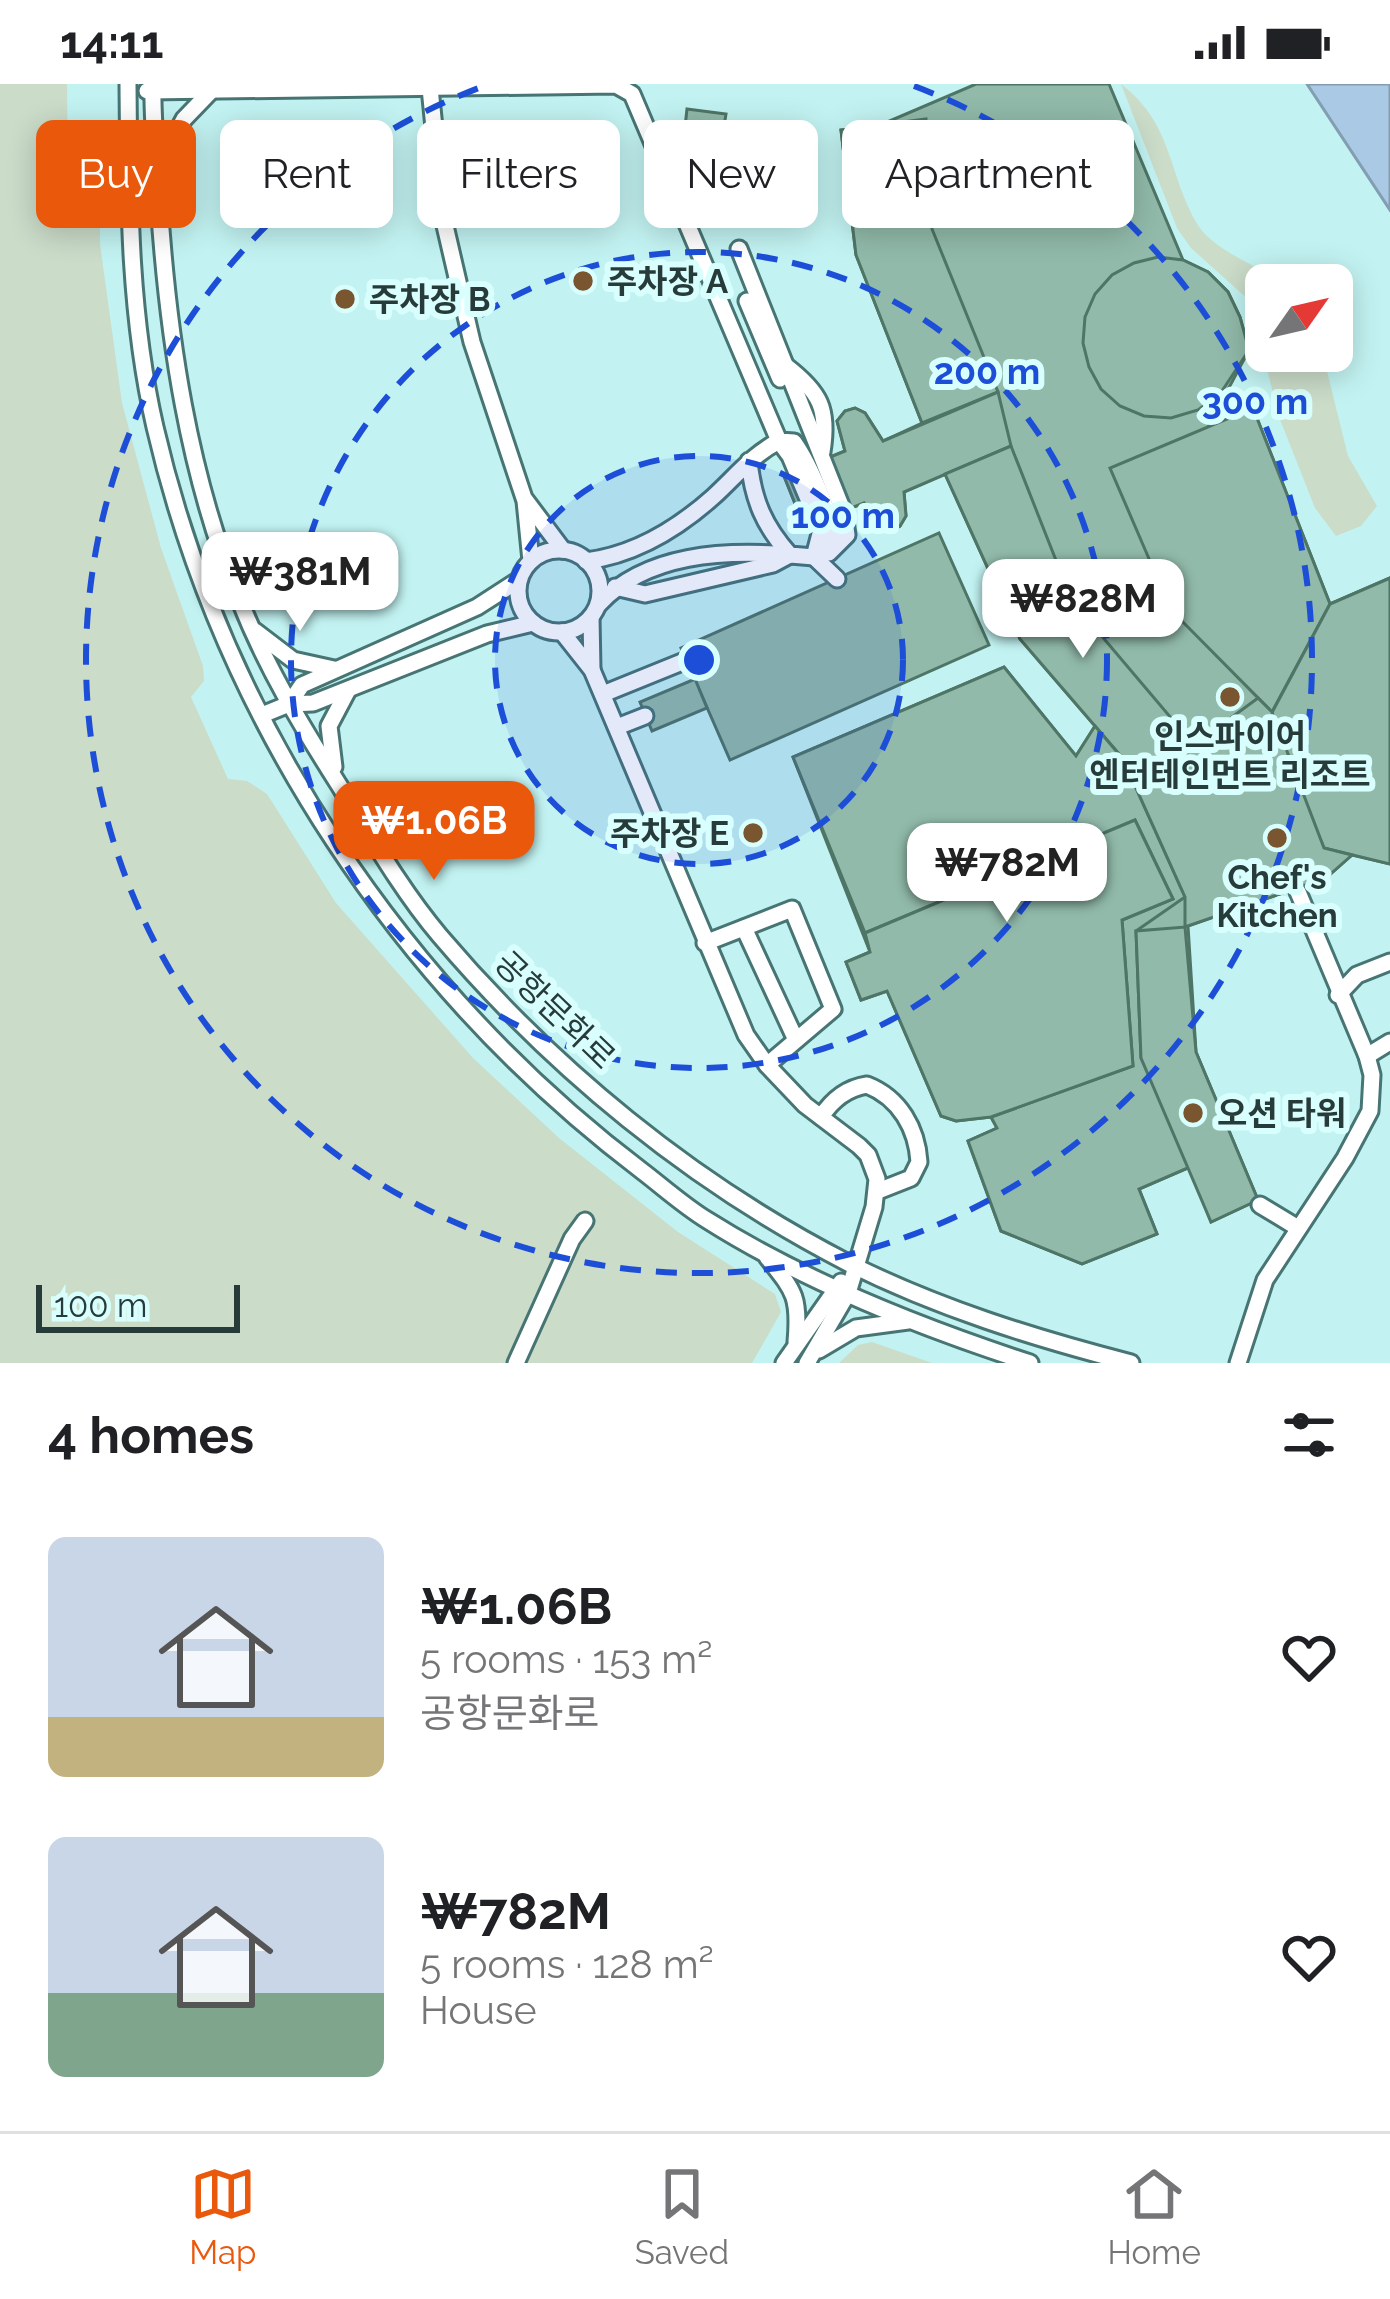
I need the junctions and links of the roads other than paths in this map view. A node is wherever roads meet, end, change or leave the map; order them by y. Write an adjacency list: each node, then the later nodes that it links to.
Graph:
1 (153, 87): 2 (street); 3 (street); 5 (street, 공항문화로)
2 (209, 87): 4 (street); 6 (street)
3 (128, 88): 33 (street, 공항문화로)
4 (430, 88): 9 (street); 14 (street)
5 (155, 120)
6 (183, 120)
7 (162, 228): 25 (street, 공항문화로)
8 (739, 249): 10 (street)
9 (715, 290): 10 (street); 11 (street)
10 (754, 304): 12 (street); 12 (street)
11 (778, 441): 13 (street); 17 (street)
12 (822, 455): 17 (street)
13 (749, 461): 16 (street); 19 (street)
14 (524, 498): 15 (street); 18 (street)
15 (563, 550): 18 (street); 19 (street)
16 (790, 555): 17 (street); 22 (street); 22 (street)
17 (814, 557): 20 (street)
18 (531, 561): 21 (street)
19 (586, 561): 23 (street)
20 (837, 578)
21 (519, 580): 24 (street); 28 (street)
22 (615, 587): 23 (street)
23 (594, 612): 26 (street); 29 (street)
24 (533, 623): 26 (street); 30 (street)
25 (250, 626): 28 (street); 32 (street, 공항문화로)
26 (562, 632): 29 (street)
27 (687, 660): 31 (street)
28 (337, 670): 32 (street)
29 (592, 670): 31 (street)
30 (348, 689): 32 (street); 36 (street)
31 (603, 694): 35 (street)
32 (289, 704): 33 (street); 36 (street, 공항문화로)
33 (262, 715): 51 (street, 공항문화로)
34 (645, 716): 35 (street)
35 (617, 728): 39 (street)
36 (337, 782): 52 (street, 공항문화로)
37 (1298, 892): 41 (street)
38 (745, 928): 39 (street); 42 (street); 42 (street)
39 (705, 943): 45 (street)
40 (1390, 962): 41 (street)
41 (1338, 996): 44 (street)
42 (796, 1040): 45 (street)
43 (1390, 1042): 44 (street)
44 (1367, 1056): 50 (street)
45 (766, 1065): 46 (street)
46 (821, 1117): 47 (street); 47 (street)
47 (878, 1191): 52 (street)
48 (1260, 1204): 50 (street)
49 (585, 1221): 57 (street)
50 (1298, 1228): 61 (street)
51 (761, 1250): 53 (street, 공항문화로); 55 (street)
52 (854, 1266): 53 (street); 60 (street, 공항문화로)
53 (842, 1290): 54 (street, 공항문화로); 55 (street); 56 (street)
54 (916, 1320): 56 (street); 59 (street, 공항문화로)
55 (796, 1345): 58 (street)
56 (809, 1359)
57 (516, 1363)
58 (784, 1363)
59 (1030, 1363)
60 (1131, 1363)
61 (1238, 1363)

